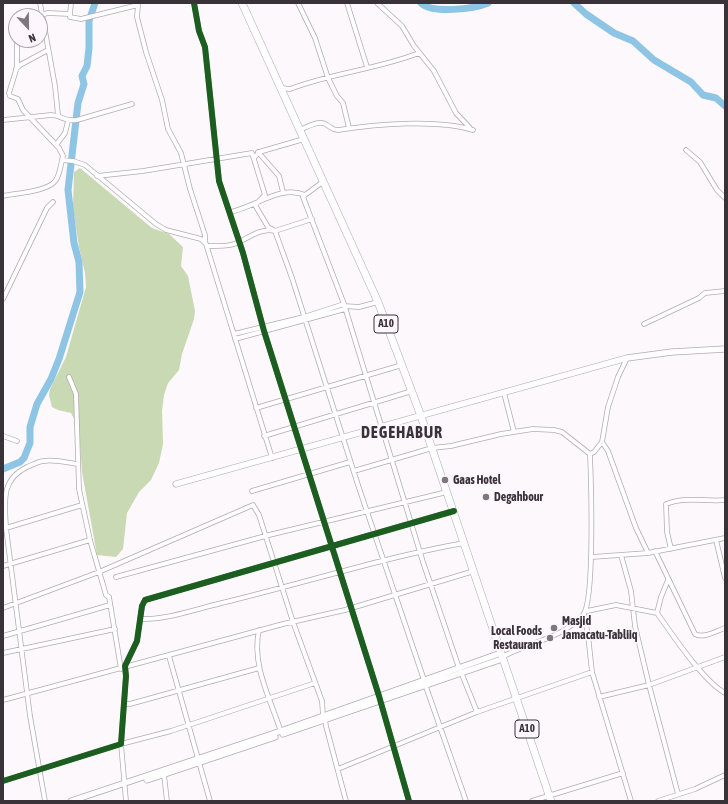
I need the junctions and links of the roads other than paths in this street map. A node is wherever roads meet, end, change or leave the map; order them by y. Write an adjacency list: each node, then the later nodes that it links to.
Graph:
1 (71, 3): 8 (street)
2 (194, 3): 30 (street)
3 (242, 3): 15 (highway, A10)
4 (298, 3): 14 (street)
5 (347, 3): 12 (street)
6 (377, 3): 11 (street)
7 (48, 13): 8 (street)
8 (70, 14): 32 (street)
9 (17, 48): 13 (street)
10 (48, 50): 13 (street); 19 (street)
11 (420, 53): 12 (street); 23 (street)
12 (367, 67): 14 (street)
13 (16, 69): 16 (street)
14 (328, 78): 15 (street); 23 (street)
15 (281, 88): 24 (highway, A10)
16 (9, 93): 17 (street); 20 (street)
17 (3, 95)
18 (132, 104): 22 (street)
19 (58, 115): 20 (street); 22 (street)
20 (29, 117): 21 (street); 26 (street)
21 (3, 120)
22 (68, 121): 26 (street)
23 (349, 128): 24 (street)
24 (300, 130): 25 (highway, A10)
25 (305, 139): 28 (street); 34 (highway, A10)
26 (56, 145): 31 (street)
27 (686, 150): 38 (street)
28 (258, 152): 29 (street); 35 (street)
29 (254, 158): 30 (street); 40 (street)
30 (218, 159): 32 (street); 41 (street)
31 (62, 160): 33 (street); 37 (street)
32 (184, 165): 33 (street); 44 (street)
33 (97, 176): 44 (street)
34 (324, 181): 36 (street); 49 (highway, A10)
35 (284, 192): 36 (street); 40 (street)
36 (304, 195): 42 (street)
37 (3, 196)
38 (725, 198)
39 (53, 202): 48 (street)
40 (256, 204): 41 (street); 43 (street)
41 (230, 212): 45 (street)
42 (312, 219): 43 (street); 50 (street)
43 (275, 231): 45 (street); 51 (street)
44 (205, 242): 46 (street)
45 (239, 242): 46 (street); 53 (street)
46 (208, 246): 54 (street)
47 (725, 291): 52 (street)
48 (3, 298)
49 (378, 302): 50 (street); 57 (highway, A10)
50 (344, 306): 51 (street); 58 (street)
51 (304, 319): 53 (street); 60 (street)
52 (644, 324)
53 (264, 329): 54 (street); 63 (street)
54 (235, 337): 65 (street)
55 (725, 350): 56 (street)
56 (627, 358): 62 (street); 75 (street)
57 (402, 365): 58 (street); 61 (highway, A10)
58 (366, 376): 60 (street); 64 (street)
59 (69, 377): 82 (street)
60 (326, 387): 63 (street); 66 (street)
61 (412, 391): 64 (street); 67 (highway, A10)
62 (504, 393): 67 (street); 70 (street)
63 (286, 399): 65 (street); 68 (street)
64 (374, 402): 66 (street); 69 (street)
65 (256, 408): 72 (street)
66 (335, 414): 68 (street); 73 (street)
67 (421, 416): 69 (street); 76 (highway, A10)
68 (295, 426): 72 (street); 77 (street)
69 (382, 427): 73 (street); 80 (street)
70 (514, 432): 76 (street); 78 (street)
71 (3, 436): 74 (street)
72 (264, 436): 79 (street)
73 (343, 438): 77 (street); 81 (street)
74 (17, 441)
75 (602, 442): 78 (street); 106 (street)
76 (432, 448): 80 (street); 87 (highway, A10)
77 (302, 450): 79 (street); 84 (street)
78 (590, 454): 108 (street)
79 (272, 458): 85 (street)
80 (392, 460): 83 (street); 89 (street)
81 (350, 462): 83 (street); 84 (street)
82 (78, 464): 90 (street); 95 (street)
83 (354, 471): 92 (street)
84 (310, 474): 86 (street); 93 (street)
85 (176, 484)
86 (252, 491)
87 (447, 491): 89 (street); 91 (highway, A10)
88 (725, 500): 103 (street)
89 (405, 503): 92 (street); 94 (street)
90 (82, 505): 95 (street); 99 (street)
91 (454, 510): 94 (street); 101 (highway, A10)
92 (367, 512): 93 (street); 96 (street)
93 (325, 522): 97 (street); 102 (street)
94 (411, 522): 96 (street); 104 (street)
95 (6, 528): 111 (street)
96 (374, 533): 102 (street); 110 (street)
97 (266, 536): 109 (street); 114 (street); 116 (street)
98 (725, 538): 100 (street)
99 (90, 540): 111 (street); 114 (street)
100 (716, 540): 103 (street); 117 (street)
101 (465, 543): 104 (street); 113 (highway, A10)
102 (332, 545): 109 (street); 115 (street)
103 (671, 549): 105 (street)
104 (421, 552): 110 (street); 119 (street)
105 (655, 552): 106 (street); 118 (street)
106 (648, 553): 107 (street)
107 (621, 555): 108 (street); 124 (street)
108 (592, 558): 128 (street)
109 (274, 562): 120 (street); 129 (street)
110 (384, 562): 115 (street); 121 (street)
111 (11, 564): 112 (street); 122 (street)
112 (3, 566)
113 (474, 571): 119 (street); 139 (highway, A10)
114 (99, 572): 122 (street); 123 (street)
115 (340, 573): 120 (street); 126 (street)
116 (116, 577)
117 (725, 578)
118 (668, 580): 127 (street); 131 (street)
119 (431, 585): 121 (street); 144 (street)
120 (282, 588): 129 (street); 130 (street)
121 (395, 595): 126 (street); 146 (street)
122 (17, 604): 125 (street); 134 (street)
123 (110, 605): 132 (street); 134 (street)
124 (632, 607): 127 (street); 128 (street); 148 (street)
125 (3, 608)
126 (351, 608): 130 (street); 157 (street)
127 (657, 612): 143 (street)
128 (585, 613): 139 (street); 145 (street)
129 (141, 619): 141 (street)
130 (293, 622): 133 (street); 147 (street)
131 (725, 628)
132 (114, 629): 136 (street); 141 (street)
133 (259, 630): 138 (street); 142 (street)
134 (20, 632): 135 (street); 136 (street)
135 (3, 636)
136 (22, 649): 137 (street); 153 (street)
137 (3, 653)
138 (169, 656): 141 (street); 151 (street)
139 (502, 656): 144 (street); 156 (highway, A10)
140 (725, 657): 143 (street)
141 (123, 668): 153 (street); 159 (street)
142 (259, 668): 151 (street); 155 (street)
143 (698, 668): 148 (street); 150 (street)
144 (460, 670): 146 (street); 160 (street)
145 (592, 672): 154 (street); 156 (street)
146 (425, 682): 157 (street); 163 (street)
147 (315, 683): 155 (street); 161 (street)
148 (649, 685): 154 (street); 175 (street)
149 (725, 688): 150 (street)
150 (719, 689): 152 (street)
151 (178, 690): 159 (street); 162 (street)
152 (725, 693)
153 (28, 694): 158 (street); 168 (street)
154 (599, 697): 170 (street)
155 (270, 698): 162 (street); 164 (street)
156 (517, 698): 160 (street); 176 (highway, A10)
157 (379, 699): 161 (street); 166 (street)
158 (3, 700)
159 (124, 704): 165 (street)
160 (477, 712): 163 (street)
161 (324, 718): 164 (street); 169 (street)
162 (188, 726): 165 (street); 167 (street)
163 (439, 727): 166 (street); 185 (street)
164 (281, 733): 167 (street)
165 (121, 744): 168 (street); 174 (street)
166 (392, 746): 169 (street); 184 (street)
167 (198, 761): 171 (street); 174 (street); 182 (street)
168 (40, 768): 173 (street); 177 (street)
169 (338, 769): 183 (street)
170 (623, 773): 176 (street); 187 (street)
171 (164, 775): 174 (street); 181 (street)
172 (725, 775): 175 (street)
173 (3, 781)
174 (124, 785): 178 (street); 179 (street); 180 (street)
175 (678, 794): 188 (street)
176 (550, 799): 186 (street)
177 (45, 801)
178 (71, 801)
179 (80, 801)
180 (126, 801)
181 (167, 801)
182 (210, 801)
183 (346, 801)
184 (409, 801)
185 (466, 801)
186 (532, 801)
187 (631, 801)
188 (658, 801)

